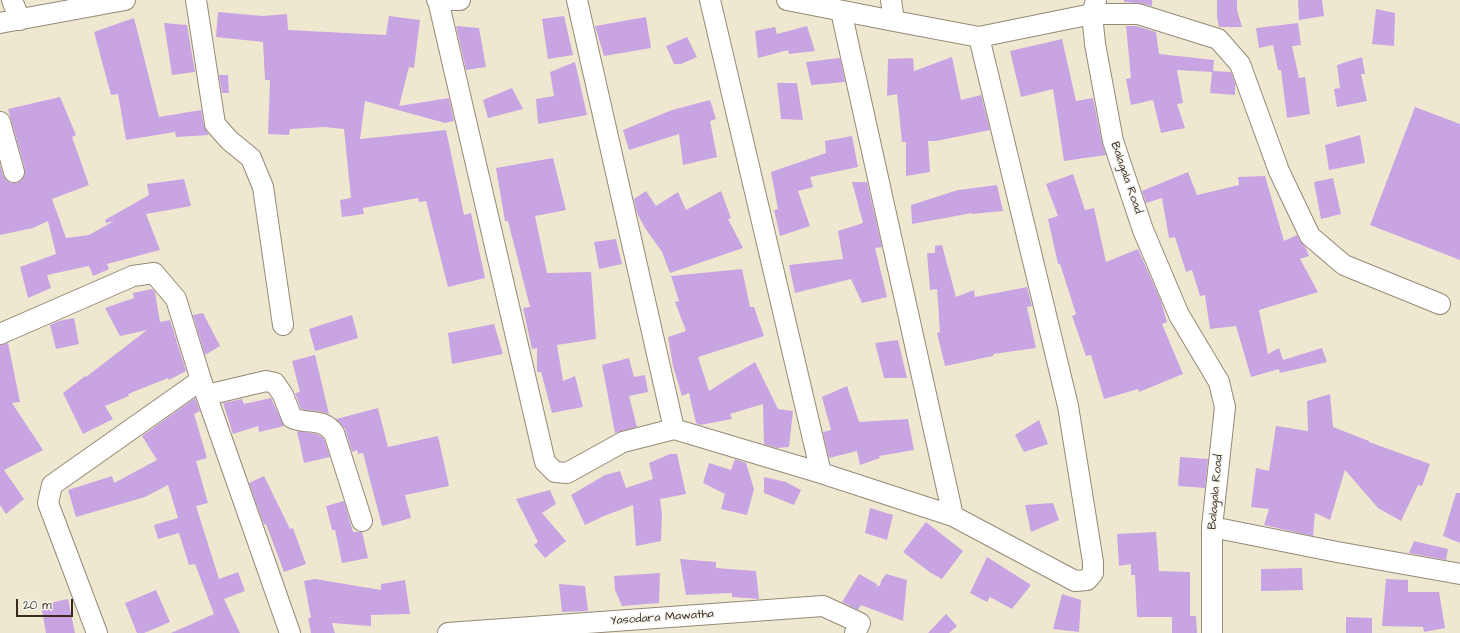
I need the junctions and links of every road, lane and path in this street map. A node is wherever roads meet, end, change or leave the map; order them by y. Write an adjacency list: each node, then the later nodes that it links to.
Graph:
1 (12, 0): 12 (street)
2 (125, 0): 12 (street)
3 (196, 0): 19 (street)
4 (437, 0): 5 (street); 22 (street)
5 (460, 0)
6 (577, 0): 22 (street)
7 (710, 0): 23 (street)
8 (790, 0): 11 (street)
9 (892, 0): 13 (street)
10 (1094, 7): 15 (street); 18 (street); 26 (street, Balagala Road)
11 (841, 11): 13 (street); 24 (street)
12 (20, 20): 14 (street)
13 (894, 22): 15 (street)
14 (0, 23)
15 (979, 37): 24 (street)
16 (0, 122): 17 (street)
17 (14, 172)
18 (1440, 304)
19 (283, 325)
20 (0, 334): 21 (street)
21 (204, 387): 25 (street); 29 (street); 30 (street)
22 (674, 429): 23 (street)
23 (821, 473): 24 (street)
24 (953, 516)
25 (362, 521)
26 (1212, 527): 27 (street); 32 (street, Balagala Road)
27 (1460, 574)
28 (862, 630): 31 (street, Yasodara Mawatha)
29 (97, 633)
30 (290, 633)
31 (448, 633)
32 (1212, 633)

